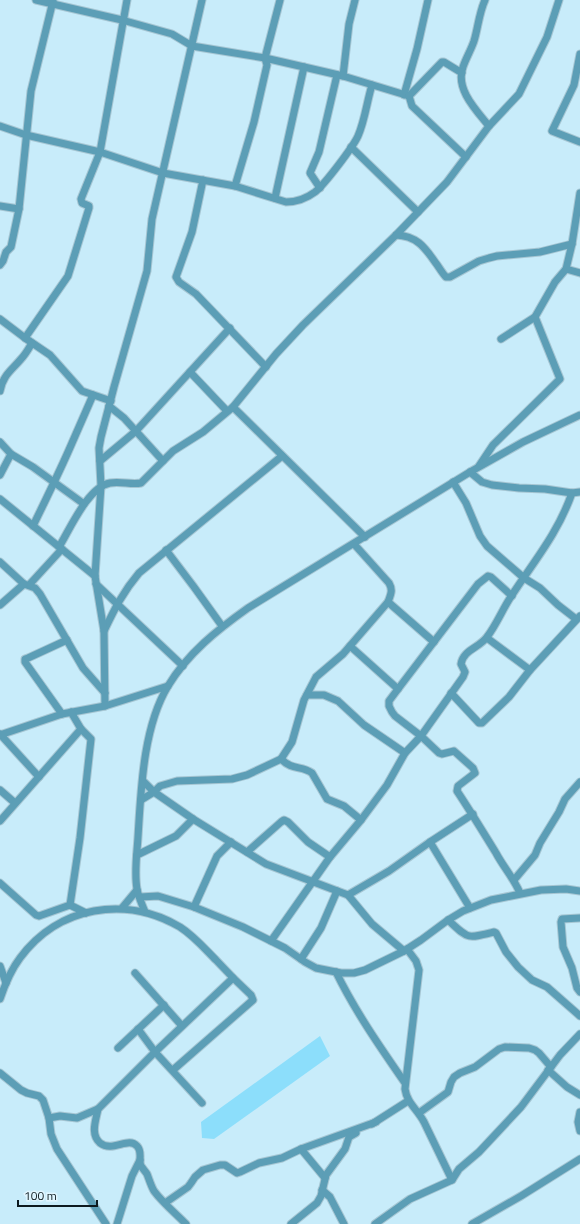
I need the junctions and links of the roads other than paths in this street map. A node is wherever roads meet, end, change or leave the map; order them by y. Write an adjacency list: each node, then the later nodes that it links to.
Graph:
1 (36, 0): 9 (street)
2 (127, 0): 10 (street)
3 (202, 0): 11 (street)
4 (280, 0): 13 (street)
5 (355, 0): 16 (street)
6 (428, 0): 18 (street)
7 (485, 0): 15 (street)
8 (559, 0): 20 (street)
9 (52, 2): 10 (street); 21 (street)
10 (122, 20): 11 (street); 24 (street)
11 (192, 46): 13 (street); 26 (street)
12 (580, 54): 22 (street)
13 (265, 58): 14 (street); 28 (street)
14 (304, 67): 16 (street); 31 (street)
15 (462, 73): 18 (street); 20 (street)
16 (340, 76): 17 (street); 29 (street)
17 (372, 85): 18 (street); 23 (street)
18 (406, 95): 25 (street)
19 (0, 126): 21 (street)
20 (489, 126): 25 (street)
21 (26, 136): 24 (street); 33 (street)
22 (580, 142)
23 (351, 148): 29 (street); 34 (street)
24 (100, 152): 26 (street); 43 (street)
25 (466, 157): 34 (street)
26 (163, 173): 27 (street); 50 (street)
27 (203, 180): 28 (street); 42 (street)
28 (236, 186): 31 (street)
29 (320, 188): 31 (street)
30 (580, 193): 36 (street)
31 (275, 198)
32 (0, 206): 33 (street)
33 (19, 209): 37 (street)
34 (418, 212): 35 (street)
35 (396, 235): 36 (street); 46 (street)
36 (572, 244): 38 (street)
37 (0, 265)
38 (566, 269): 39 (street); 40 (street)
39 (580, 273)
40 (535, 317): 44 (street); 59 (street)
41 (0, 319): 43 (street)
42 (230, 328): 46 (street); 47 (street)
43 (25, 338): 45 (street)
44 (501, 339)
45 (32, 343): 48 (street); 49 (street)
46 (266, 367): 51 (street)
47 (190, 372): 51 (street); 53 (street)
48 (0, 391)
49 (93, 395): 50 (street); 63 (street)
50 (110, 403): 53 (street); 57 (street)
51 (230, 409): 56 (street); 58 (street)
52 (580, 415): 59 (street)
53 (136, 432): 57 (street); 58 (street)
54 (0, 442): 55 (street)
55 (11, 454): 61 (street); 63 (street)
56 (282, 456): 69 (street); 72 (street)
57 (100, 461): 64 (street)
58 (163, 461): 64 (street)
59 (479, 467): 60 (street)
60 (470, 472): 62 (street); 65 (street)
61 (0, 475)
62 (453, 482): 69 (street); 75 (street)
63 (54, 483): 67 (street); 68 (street)
64 (101, 486): 67 (street); 74 (street)
65 (576, 493): 75 (street)
66 (0, 499): 68 (street)
67 (84, 504): 71 (street)
68 (32, 526): 71 (street)
69 (365, 537): 70 (street)
70 (354, 544): 79 (street); 83 (street)
71 (61, 548): 74 (street); 77 (street)
72 (166, 550): 80 (street); 83 (street)
73 (0, 562): 77 (street)
74 (95, 576): 76 (street)
75 (524, 578): 78 (street); 82 (street)
76 (96, 584): 80 (street); 84 (street)
77 (27, 585): 81 (street); 86 (street)
78 (512, 596): 85 (street); 87 (street)
79 (388, 602): 87 (street); 88 (street)
80 (117, 603): 84 (street); 89 (street)
81 (0, 605)
82 (578, 617): 90 (street)
83 (222, 626): 89 (street)
84 (104, 631): 93 (street)
85 (487, 638): 90 (street); 94 (street)
86 (66, 640): 93 (street); 98 (street)
87 (434, 642): 92 (street)
88 (350, 646): 92 (street); 95 (street)
89 (183, 666): 91 (street)
90 (530, 670): 94 (street)
91 (168, 686): 96 (street); 105 (street)
92 (398, 689): 101 (street)
93 (104, 693): 96 (street)
94 (451, 693): 101 (street)
95 (307, 695): 102 (street); 103 (street)
96 (105, 706): 97 (street)
97 (71, 712): 98 (street); 99 (street)
98 (62, 714): 100 (street)
99 (81, 729): 104 (street); 128 (street)
100 (0, 735): 104 (street)
101 (421, 736): 102 (street); 111 (street)
102 (405, 754): 113 (street)
103 (281, 759): 108 (street); 113 (street)
104 (39, 777): 110 (street)
105 (143, 782): 108 (street); 109 (street)
106 (580, 782): 120 (street)
107 (0, 790): 110 (street)
108 (154, 792): 109 (street); 112 (street)
109 (141, 800): 118 (street)
110 (15, 803): 114 (street)
111 (473, 814): 116 (street); 120 (street)
112 (193, 819): 115 (street); 118 (street)
113 (361, 820): 119 (street)
114 (0, 821)
115 (232, 842): 117 (street); 129 (street)
116 (430, 842): 126 (street); 131 (street)
117 (248, 852): 119 (street); 121 (street)
118 (137, 856): 125 (street)
119 (330, 856): 121 (street)
120 (514, 880): 127 (street)
121 (312, 882): 123 (street); 136 (street)
122 (0, 883): 128 (street)
123 (337, 891): 126 (street); 138 (street)
124 (580, 891): 127 (street)
125 (138, 893): 129 (street); 130 (street); 132 (street)
126 (348, 894): 137 (street)
127 (520, 894): 131 (street)
128 (70, 905): 133 (street)
129 (194, 907): 136 (street)
130 (122, 908): 132 (street); 133 (street)
131 (470, 908): 135 (street)
132 (145, 912): 142 (street)
133 (86, 913): 143 (street)
134 (580, 918): 144 (street)
135 (448, 920): 137 (street); 147 (street)
136 (271, 941): 138 (street)
137 (406, 950): 140 (street); 156 (street)
138 (301, 959): 140 (street)
139 (0, 966): 143 (street)
140 (336, 972): 156 (street)
141 (135, 973): 146 (street)
142 (232, 978): 148 (street); 154 (street)
143 (6, 983): 145 (street)
144 (580, 992)
145 (0, 999)
146 (164, 1005): 148 (street); 149 (street)
147 (580, 1016)
148 (182, 1026): 152 (street)
149 (138, 1030): 151 (street); 152 (street)
150 (580, 1034): 153 (street)
151 (118, 1048)
152 (155, 1052): 154 (street); 160 (street)
153 (549, 1069): 157 (street); 162 (street); 170 (street)
154 (173, 1070): 159 (street)
155 (0, 1073): 163 (street)
156 (405, 1083): 158 (street)
157 (580, 1095)
158 (408, 1101): 162 (street); 164 (street)
159 (202, 1103)
160 (98, 1109): 163 (street); 167 (street)
161 (580, 1112): 165 (street)
162 (419, 1113): 170 (street)
163 (49, 1118): 173 (street)
164 (376, 1122): 166 (street); 169 (street)
165 (580, 1131)
166 (301, 1149): 169 (street); 172 (street)
167 (141, 1158): 172 (street); 174 (street)
168 (580, 1159): 179 (street)
169 (325, 1178): 171 (street)
170 (452, 1180): 178 (street)
171 (322, 1190): 176 (street); 177 (street)
172 (165, 1203): 175 (street)
173 (106, 1224)
174 (117, 1224)
175 (186, 1224)
176 (291, 1224)
177 (344, 1224)
178 (375, 1224)
179 (472, 1224)

